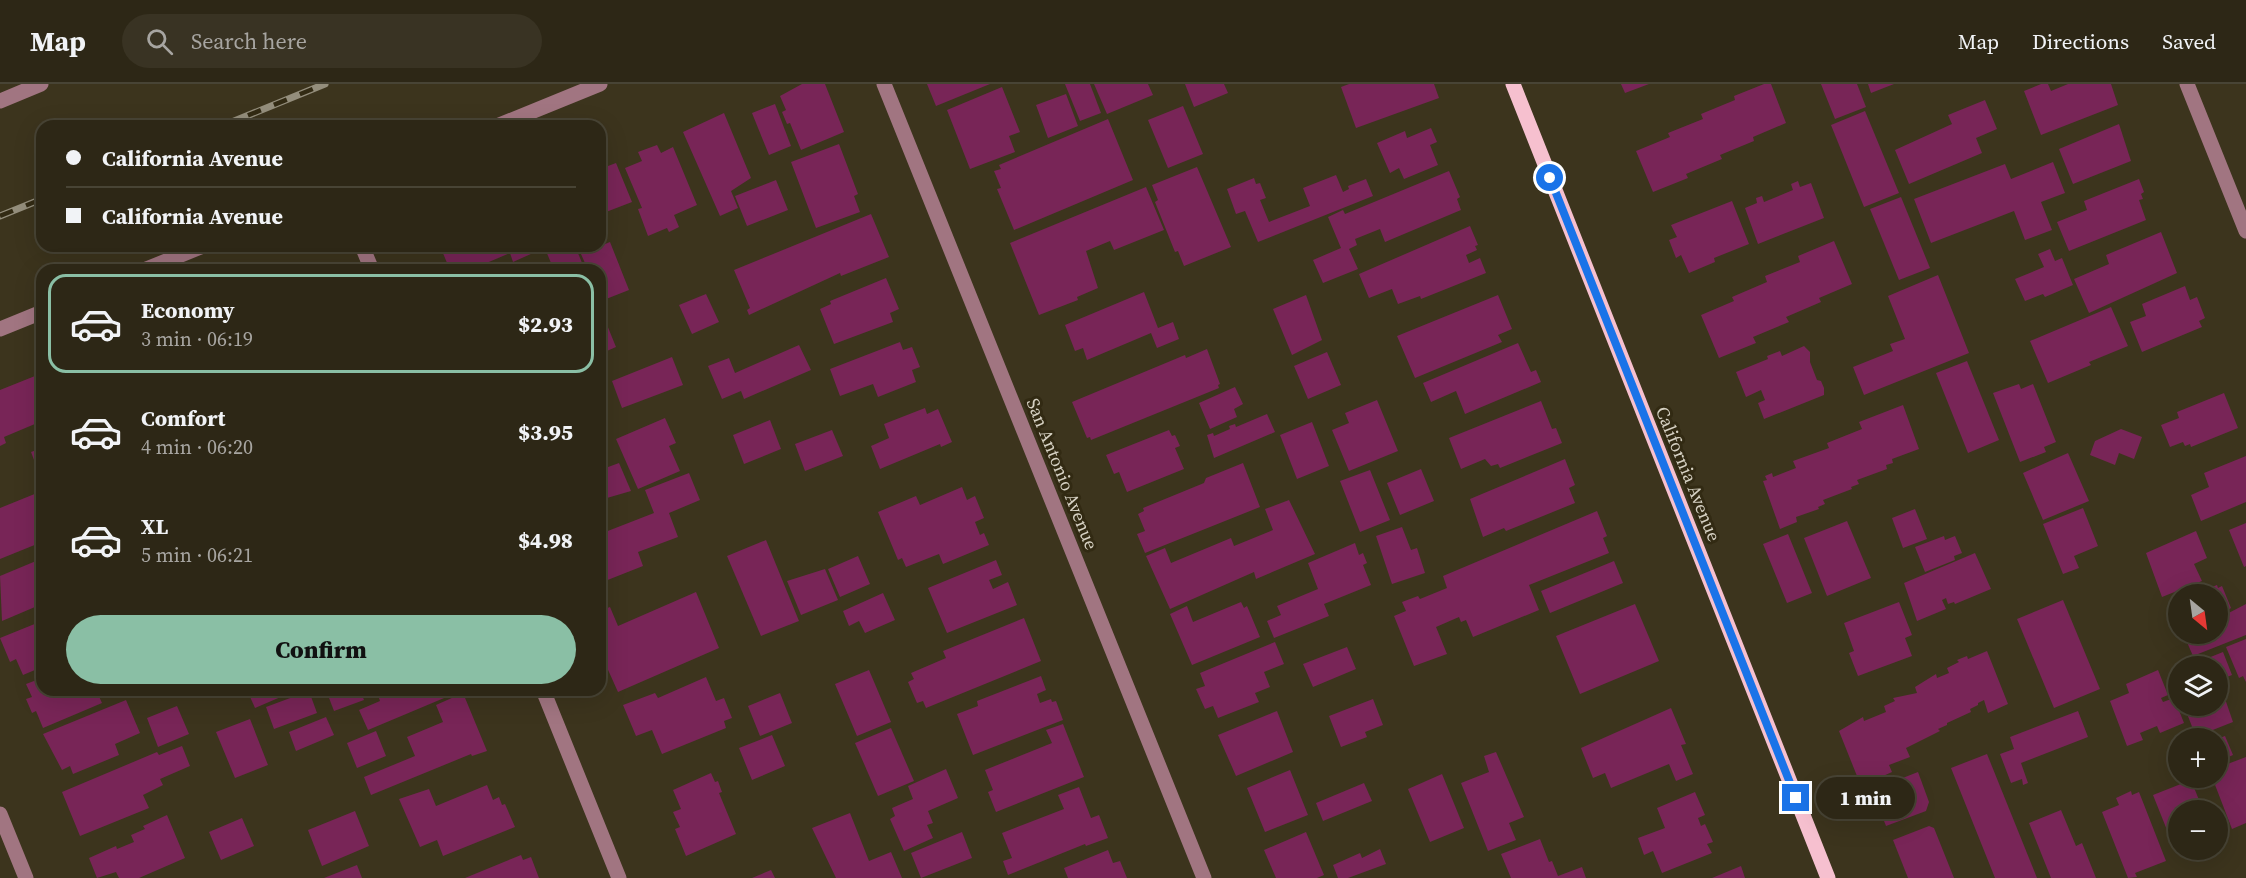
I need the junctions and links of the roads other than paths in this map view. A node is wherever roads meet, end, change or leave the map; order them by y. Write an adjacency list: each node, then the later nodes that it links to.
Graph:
1 (41, 84): 6 (street)
2 (600, 84): 7 (street)
3 (884, 84): 17 (street, San Antonio Avenue)
4 (1513, 84): 18 (main road, California Avenue)
5 (2187, 84): 8 (street)
6 (0, 100)
7 (512, 120)
8 (2246, 231)
9 (188, 252): 10 (street)
10 (159, 264)
11 (36, 314): 12 (street)
12 (0, 329)
13 (545, 696): 16 (street)
14 (0, 814): 15 (street)
15 (26, 878)
16 (619, 878)
17 (1204, 878)
18 (1828, 878)

